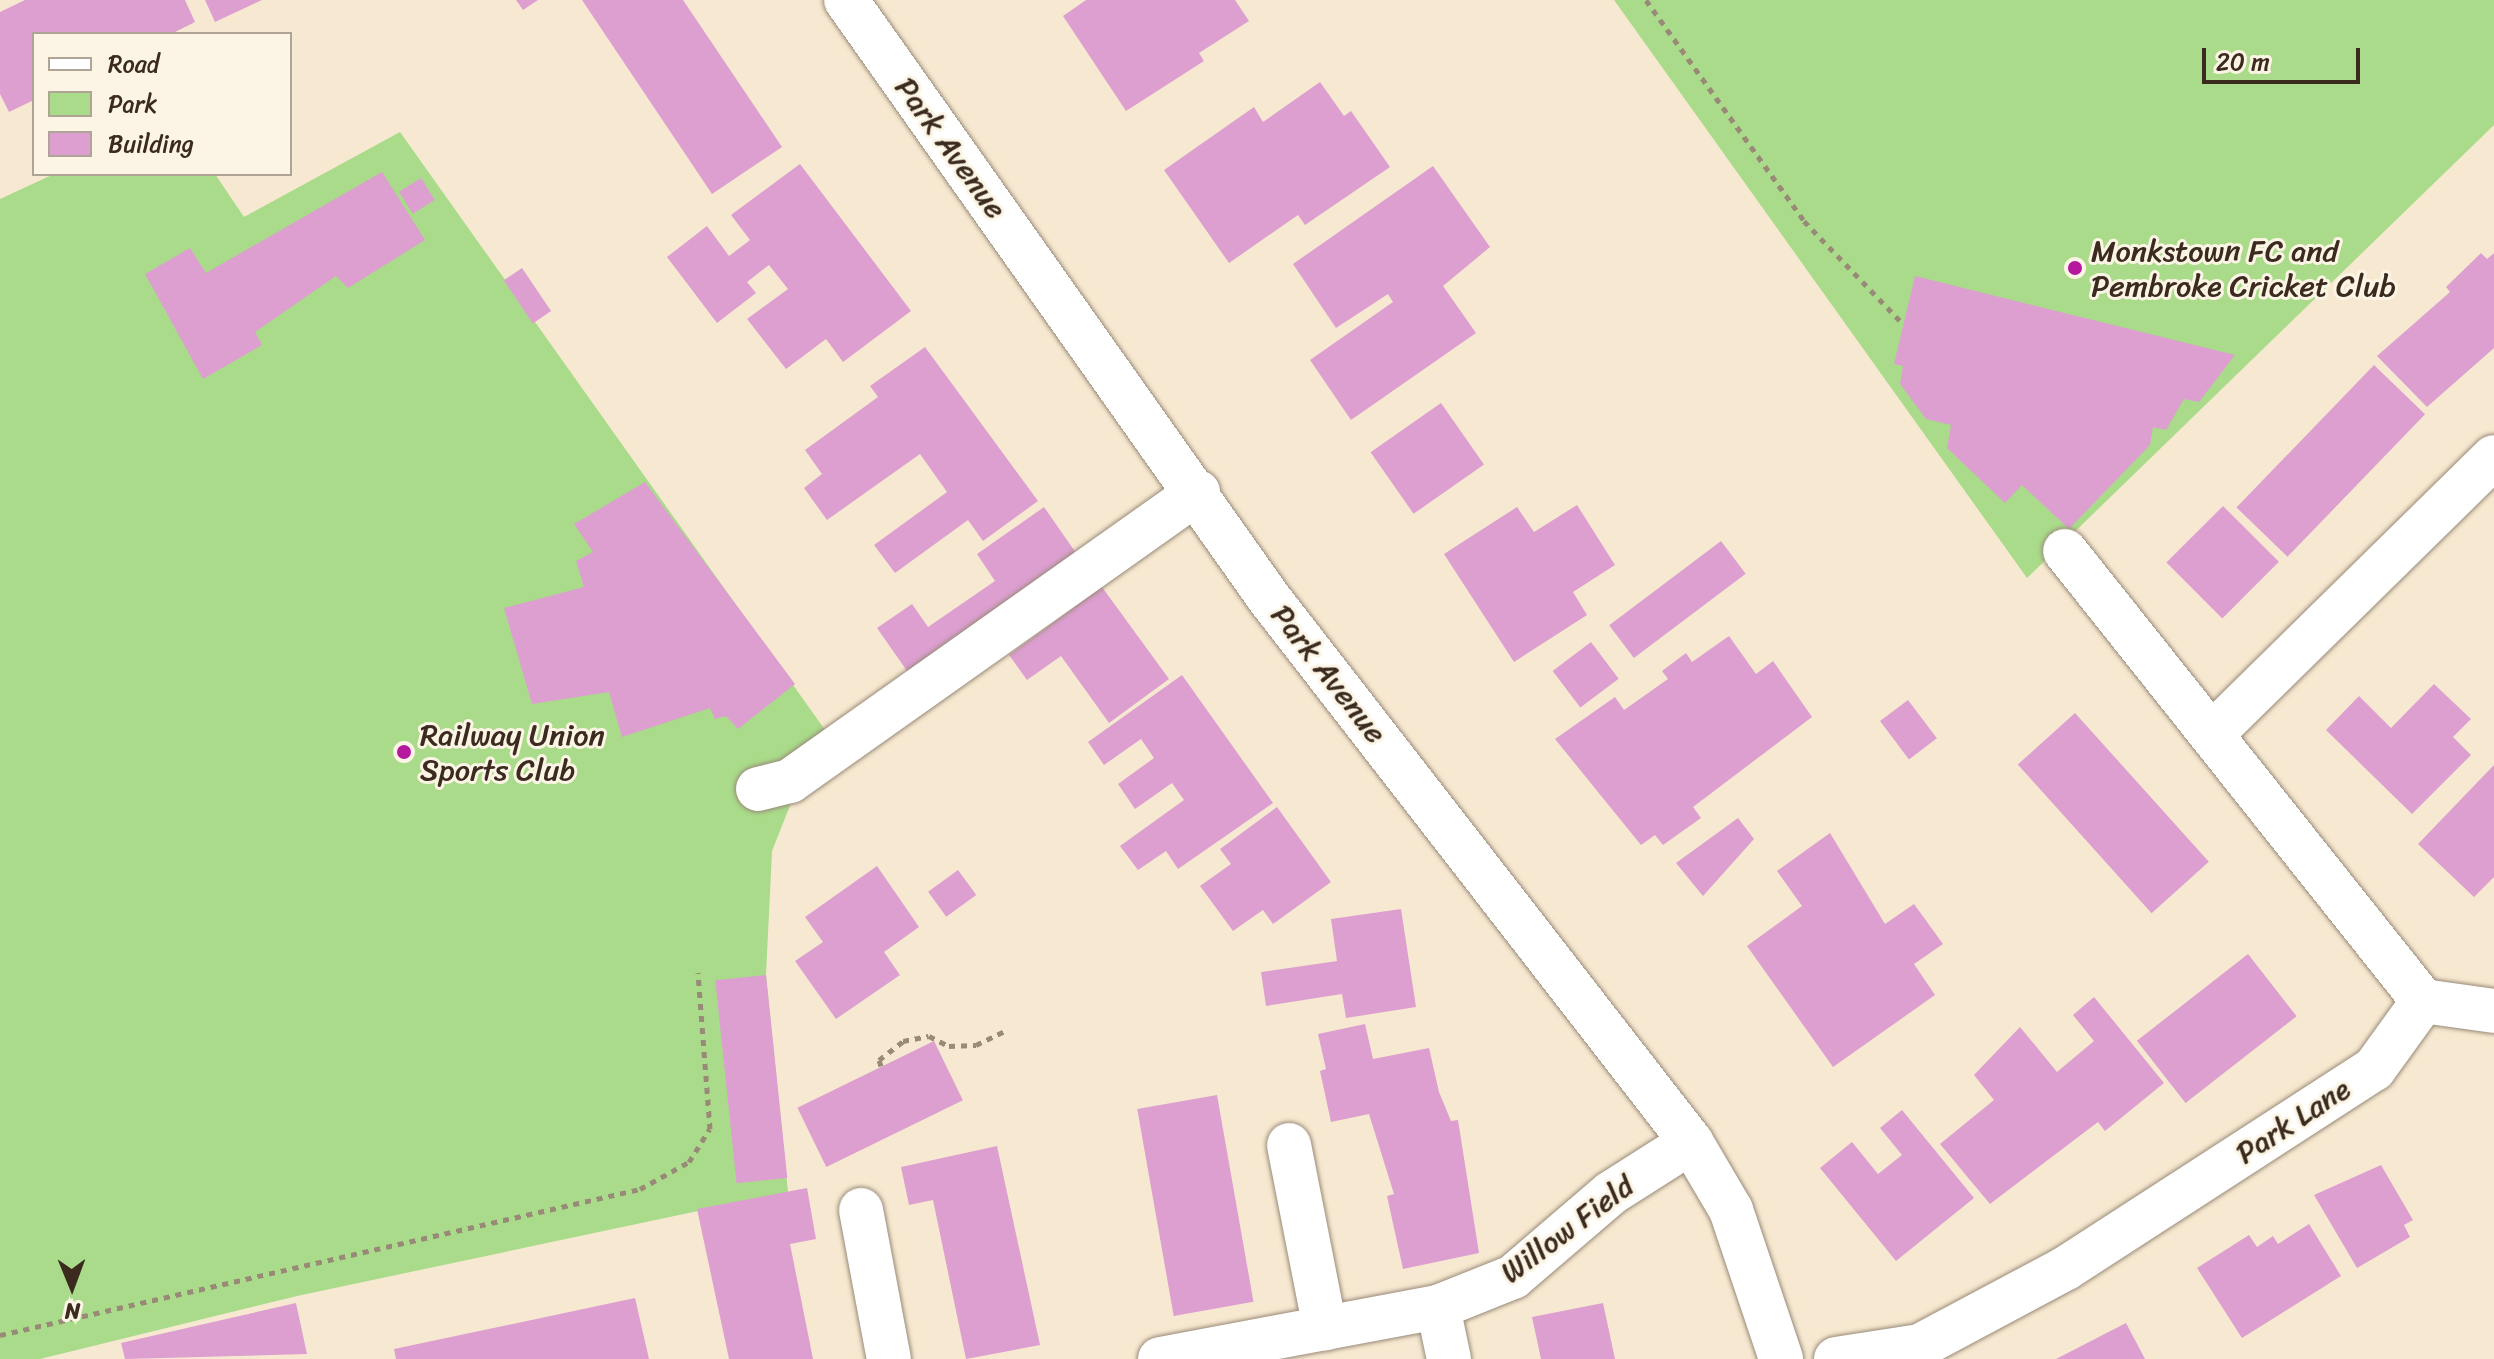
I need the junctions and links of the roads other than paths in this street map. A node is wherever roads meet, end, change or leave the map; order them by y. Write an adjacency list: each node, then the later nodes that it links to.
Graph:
1 (846, 0): 3 (street, Park Avenue)
2 (2494, 457): 5 (street)
3 (1198, 492): 6 (street); 9 (street, Park Avenue)
4 (2065, 551): 5 (street)
5 (2212, 734): 7 (street)
6 (758, 789)
7 (2423, 1001): 8 (street); 18 (street, Park Lane)
8 (2494, 1011)
9 (1691, 1142): 12 (street, Willow Field); 17 (street, Park Avenue)
10 (1289, 1145): 13 (street)
11 (861, 1210): 14 (street)
12 (1438, 1307): 13 (street, Willow Field); 16 (street)
13 (1325, 1329): 15 (street, Willow Field)
14 (889, 1359)
15 (1160, 1359)
16 (1449, 1359)
17 (1781, 1359)
18 (1836, 1359)

